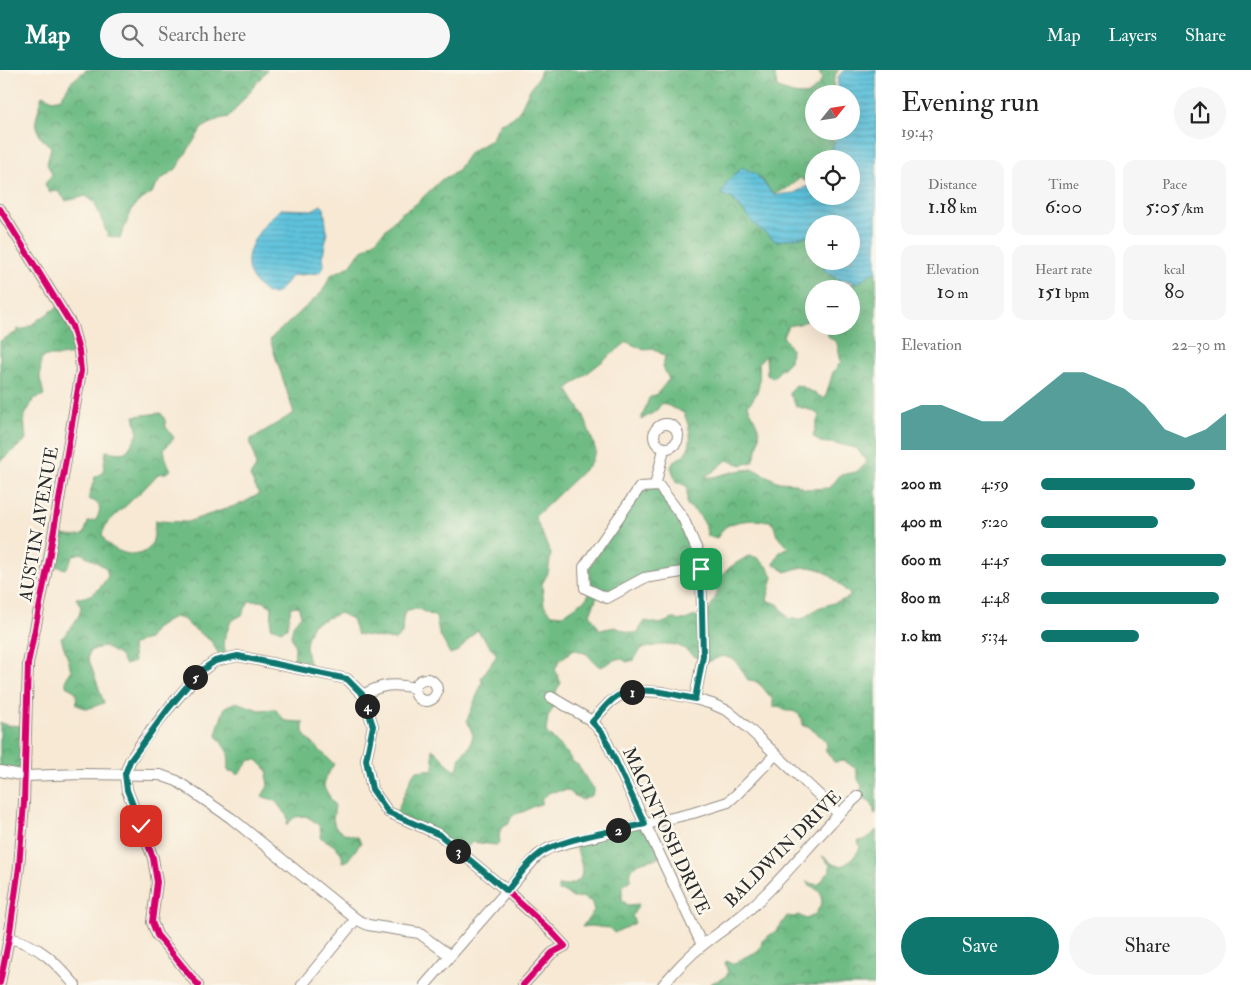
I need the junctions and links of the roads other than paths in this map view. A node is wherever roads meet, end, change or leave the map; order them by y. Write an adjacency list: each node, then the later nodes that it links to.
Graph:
1 (0, 209): 13 (street, AUSTIN AVENUE)
2 (664, 449): 3 (street)
3 (655, 486): 4 (street); 4 (street)
4 (701, 569): 8 (street)
5 (415, 688): 6 (street)
6 (363, 695): 12 (street); 17 (street)
7 (552, 697): 9 (street, MACINTOSH DRIVE)
8 (695, 699): 9 (street); 10 (street)
9 (592, 722): 16 (street, MACINTOSH DRIVE)
10 (774, 755): 15 (street); 16 (street)
11 (2, 773): 13 (street)
12 (125, 774): 13 (street); 18 (street); 24 (street)
13 (25, 776): 19 (street, AUSTIN AVENUE)
14 (858, 796): 15 (street, BALDWIN DRIVE)
15 (838, 813): 20 (street, BALDWIN DRIVE)
16 (645, 824): 17 (street); 20 (street, MACINTOSH DRIVE)
17 (507, 891): 21 (street); 27 (street)
18 (356, 918): 21 (street); 25 (street)
19 (9, 938): 22 (street, AUSTIN AVENUE); 23 (street)
20 (702, 945): 28 (street, BALDWIN DRIVE)
21 (449, 955): 26 (street)
22 (0, 983)
23 (75, 985)
24 (198, 985)
25 (302, 985)
26 (425, 985)
27 (523, 985)
28 (663, 985)

